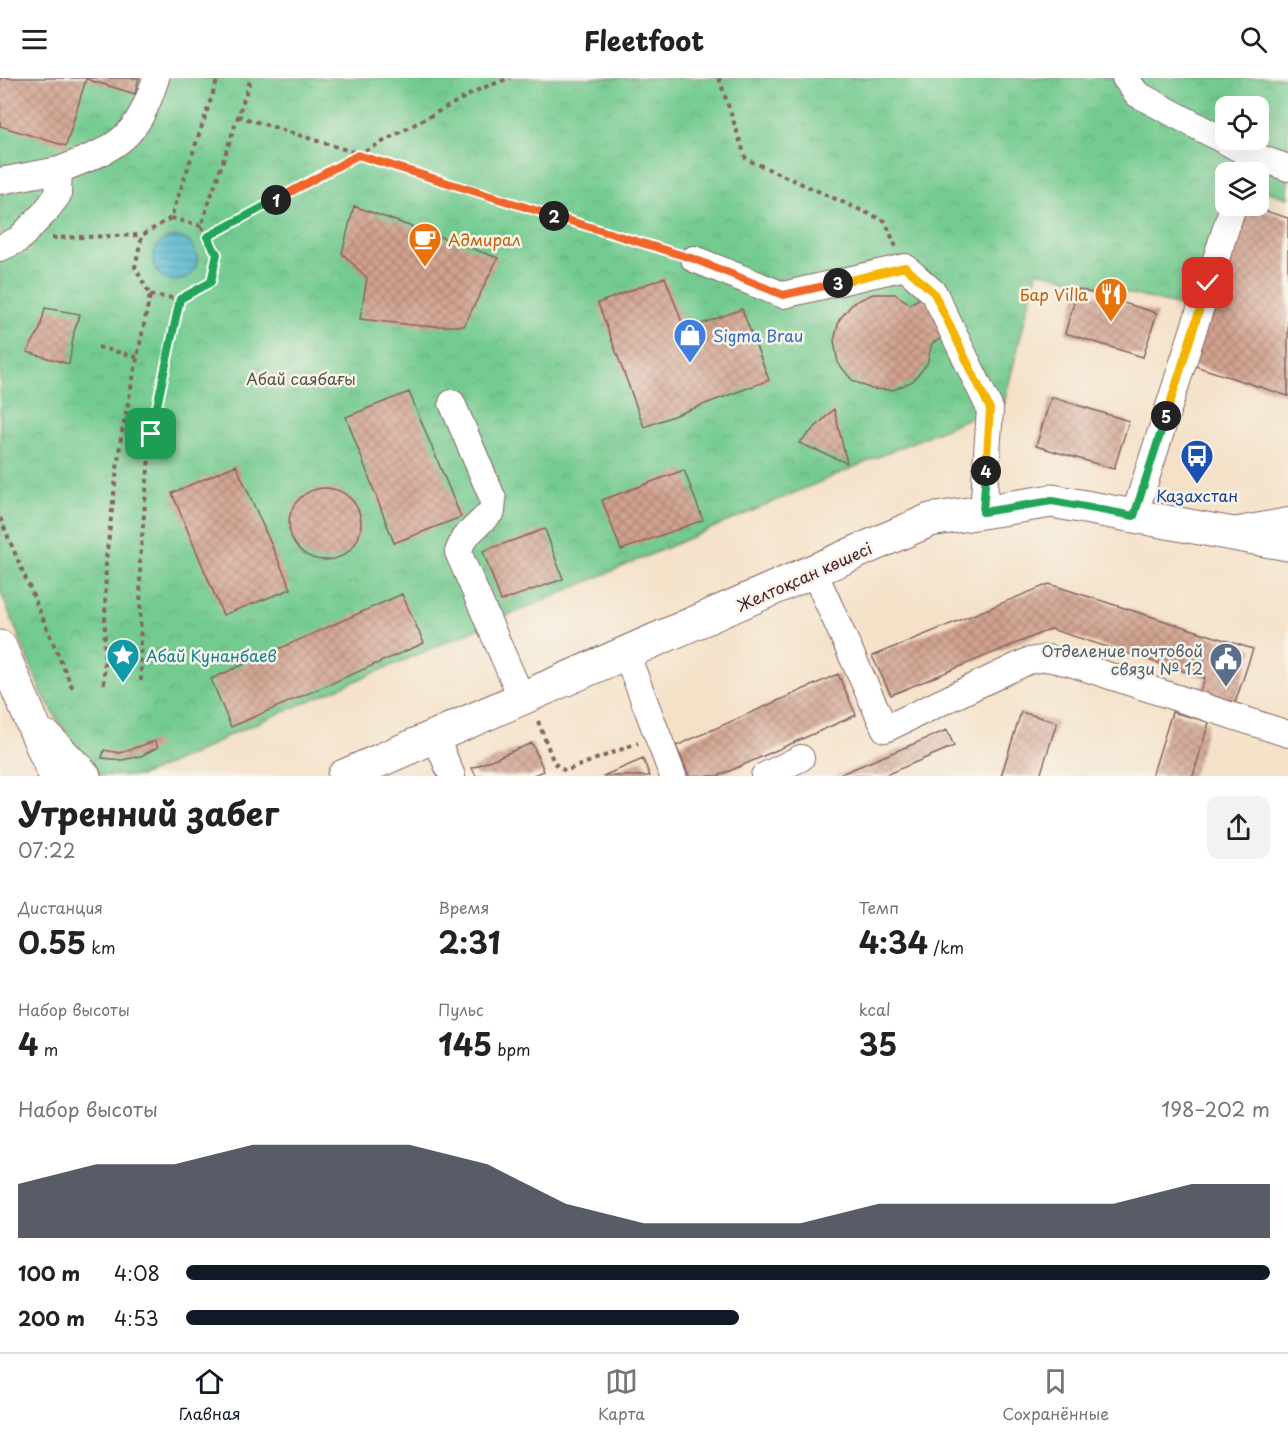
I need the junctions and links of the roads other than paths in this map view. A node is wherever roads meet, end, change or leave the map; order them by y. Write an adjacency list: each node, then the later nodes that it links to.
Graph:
1 (156, 78): 6 (street)
2 (1125, 78): 3 (street)
3 (1244, 162)
4 (1269, 166): 5 (street)
5 (1288, 168)
6 (59, 170): 7 (street); 9 (street)
7 (0, 181)
8 (1230, 216): 13 (street)
9 (9, 244)
10 (694, 259): 12 (street)
11 (452, 403): 20 (street)
12 (983, 512): 13 (main road, Желтоқсан көшесі); 17 (main road, Желтоқсан көшесі)
13 (1134, 516): 15 (main road, Желтоқсан көшесі)
14 (1288, 521): 15 (street)
15 (1223, 532): 16 (main road, Желтоқсан көшесі)
16 (1288, 544)
17 (814, 572): 19 (main road, Желтоқсан көшесі); 22 (street)
18 (0, 647): 21 (main road)
19 (626, 653): 20 (main road, Желтоқсан көшесі); 29 (street)
20 (530, 710): 23 (main road, Желтоқсан көшесі)
21 (33, 724): 25 (main road); 26 (main road)
22 (1288, 734)
23 (435, 736): 27 (main road, Желтоқсан көшесі); 28 (street)
24 (801, 758): 30 (street)
25 (55, 776)
26 (84, 776)
27 (344, 776)
28 (452, 776)
29 (673, 776)
30 (764, 776)

